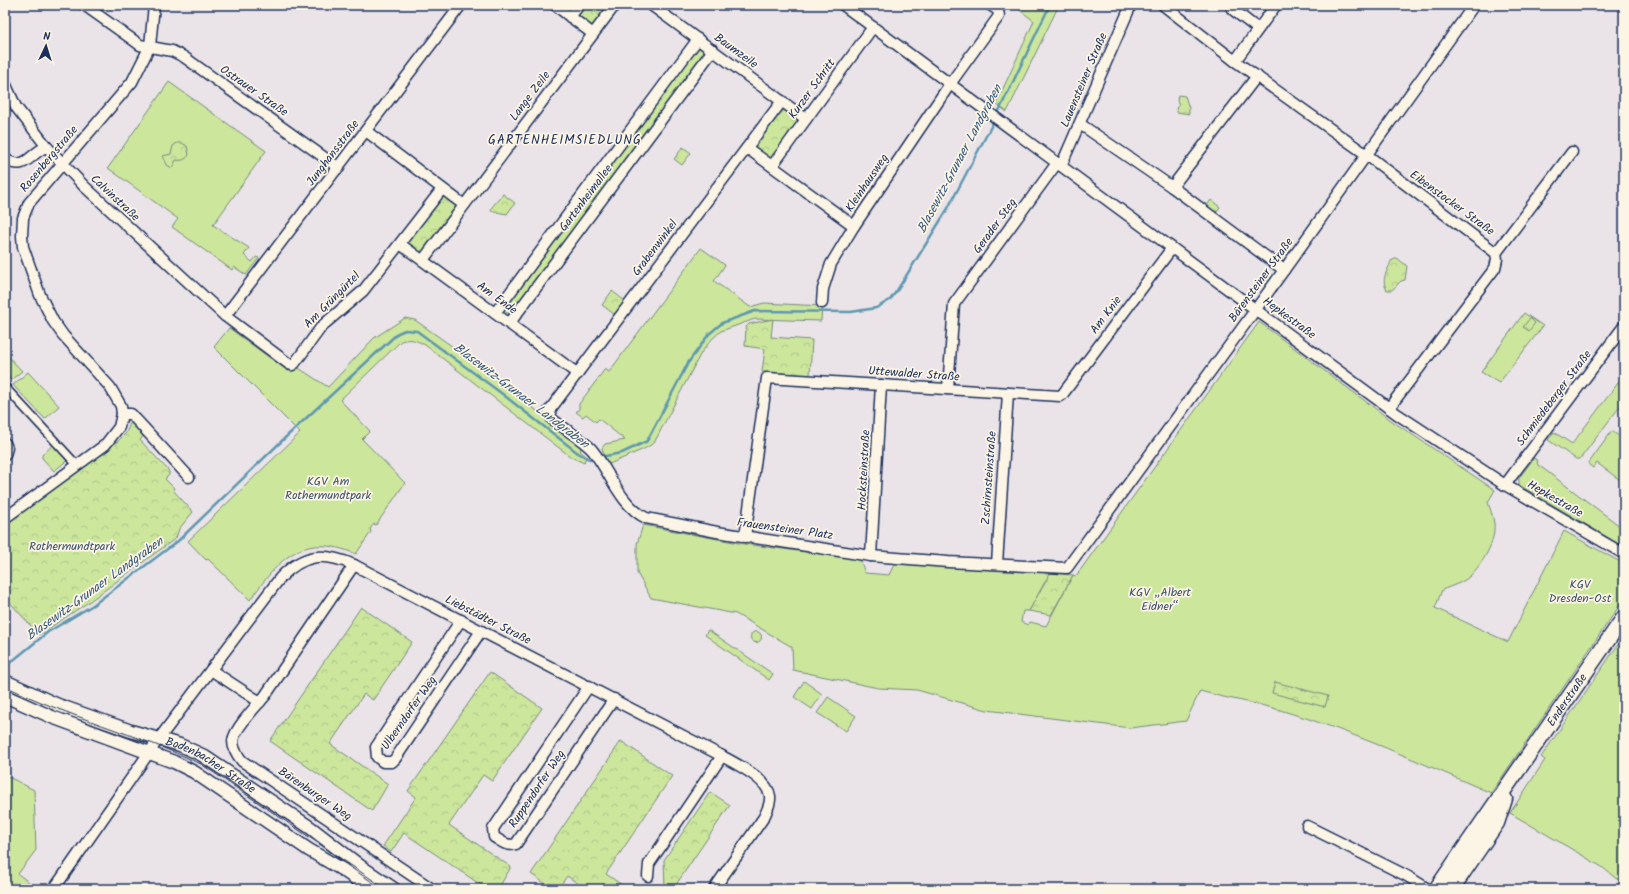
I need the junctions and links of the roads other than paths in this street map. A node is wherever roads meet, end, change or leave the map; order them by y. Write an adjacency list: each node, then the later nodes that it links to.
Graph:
1 (84, 5): 20 (street, Ostrauer Straße)
2 (154, 5): 20 (street, Rosenbergstraße)
3 (461, 5): 29 (street, Junghansstraße)
4 (555, 5): 15 (street)
5 (579, 5): 15 (street)
6 (615, 5): 18 (street, Lange Zeile)
7 (652, 5): 19 (street, Baumzeile)
8 (843, 5): 16 (street, Hepkestraße)
9 (990, 5): 25 (street)
10 (1131, 5): 28 (street, Lauensteiner Straße)
11 (1163, 5): 22 (street, Eibenstocker Straße)
12 (1234, 5): 17 (street)
13 (1276, 5): 17 (street)
14 (1474, 5): 33 (street, Bärensteiner Straße)
15 (570, 17): 18 (street)
16 (873, 27): 25 (street, Hepkestraße); 27 (street, Kurzer Schritt)
17 (1258, 29): 22 (street)
18 (594, 34): 41 (street, Lange Zeile)
19 (698, 39): 21 (street, Baumzeile); 50 (street, Gartenheimallee)
20 (150, 46): 35 (street, Rosenbergstraße); 38 (street, Ostrauer Straße)
21 (713, 50): 26 (street, Baumzeile); 52 (street, Gartenheimallee)
22 (1235, 61): 23 (street, Eibenstocker Straße)
23 (1257, 76): 33 (street, Eibenstocker Straße); 39 (street)
24 (5, 83): 30 (street, Calvinstraße)
25 (950, 84): 36 (street, Hepkestraße); 42 (street, Kleinhausweg)
26 (782, 101): 27 (street, Baumzeile); 31 (street, Grabenwinkel)
27 (806, 119): 37 (street, Kurzer Schritt)
28 (1080, 124): 36 (street, Lauensteiner Straße); 39 (street)
29 (366, 131): 38 (street, Junghansstraße); 40 (street)
30 (47, 147): 34 (street); 35 (street, Calvinstraße)
31 (747, 148): 37 (street); 54 (street, Grabenwinkel)
32 (1572, 152): 45 (street)
33 (1367, 155): 45 (street, Eibenstocker Straße); 47 (street, Bärensteiner Straße)
34 (5, 159)
35 (62, 163): 51 (street, Calvinstraße); 62 (street, Rosenbergstraße)
36 (1059, 164): 44 (street, Hepkestraße); 57 (street, Gerader Steg)
37 (772, 166): 42 (street)
38 (338, 168): 51 (street, Junghansstraße)
39 (1172, 187): 47 (street)
40 (442, 189): 41 (street); 43 (street, Am Grüngürtel)
41 (464, 205): 46 (street, Lange Zeile)
42 (854, 226): 48 (street, Kleinhausweg)
43 (400, 244): 46 (street, Am Ende); 51 (street, Am Grüngürtel)
44 (1172, 248): 49 (street, Hepkestraße); 59 (street, Am Knie)
45 (1496, 253): 60 (street, Eibenstocker Straße)
46 (423, 260): 50 (street, Am Ende)
47 (1284, 270): 49 (street, Bärensteiner Straße)
48 (822, 303)
49 (1256, 309): 60 (street, Hepkestraße); 74 (street, Bärensteiner Straße)
50 (495, 313): 52 (street, Am Ende)
51 (225, 316)
52 (509, 324): 54 (street, Am Ende)
53 (1624, 326): 67 (street, Schmiedeberger Straße)
54 (578, 374): 61 (street, Grabenwinkel)
55 (882, 385): 57 (street, Uttewalder Straße); 69 (street, Uttewalder Straße); 71 (street, Hocksteinstraße)
56 (5, 387): 65 (street)
57 (948, 389): 58 (street, Uttewalder Straße)
58 (1008, 393): 59 (street, Uttewalder Straße); 72 (street, Zschirnsteinstraße)
59 (1060, 396)
60 (1389, 408): 67 (street, Hepkestraße)
61 (550, 412): 69 (street, Frauensteiner Platz)
62 (122, 414): 65 (street); 66 (street)
63 (5, 443): 64 (street)
64 (5, 455)
65 (77, 466): 68 (street)
66 (189, 477)
67 (1505, 485): 70 (street, Hepkestraße)
68 (5, 518)
69 (745, 537): 71 (street, Frauensteiner Platz)
70 (1624, 554)
71 (871, 556): 72 (street, Frauensteiner Platz)
72 (997, 564): 74 (street, Frauensteiner Platz)
73 (354, 565): 76 (street, Liebstädter Straße); 78 (street, Liebstädter Straße); 83 (street, Bärenburger Weg)
74 (1067, 568)
75 (1624, 617): 87 (main road, Enderstraße)
76 (460, 620): 77 (street, Liebstädter Straße); 77 (street, Ulberndorfer Weg)
77 (481, 631): 80 (street, Liebstädter Straße)
78 (211, 670): 83 (street); 84 (street, Liebstädter Straße)
79 (5, 681): 84 (street, Bodenbacher Straße)
80 (589, 686): 82 (street, Liebstädter Straße); 82 (street, Ruppendorfer Weg)
81 (5, 696): 85 (street, Bodenbacher Straße)
82 (614, 699): 86 (street, Liebstädter Straße)
83 (260, 702): 93 (street, Bärenburger Weg)
84 (159, 739): 85 (street, Liebstädter Straße); 92 (street, Bodenbacher Straße)
85 (149, 752): 90 (street, Liebstädter Straße); 91 (street, Bodenbacher Straße)
86 (722, 756): 89 (street); 94 (street, Liebstädter Straße)
87 (1510, 783): 96 (main road, Enderstraße); 97 (main road, Enderstraße)
88 (1307, 826): 95 (street)
89 (648, 876)
90 (54, 889)
91 (371, 889)
92 (394, 889)
93 (432, 889)
94 (714, 889)
95 (1428, 889)
96 (1436, 889)
97 (1452, 889)

